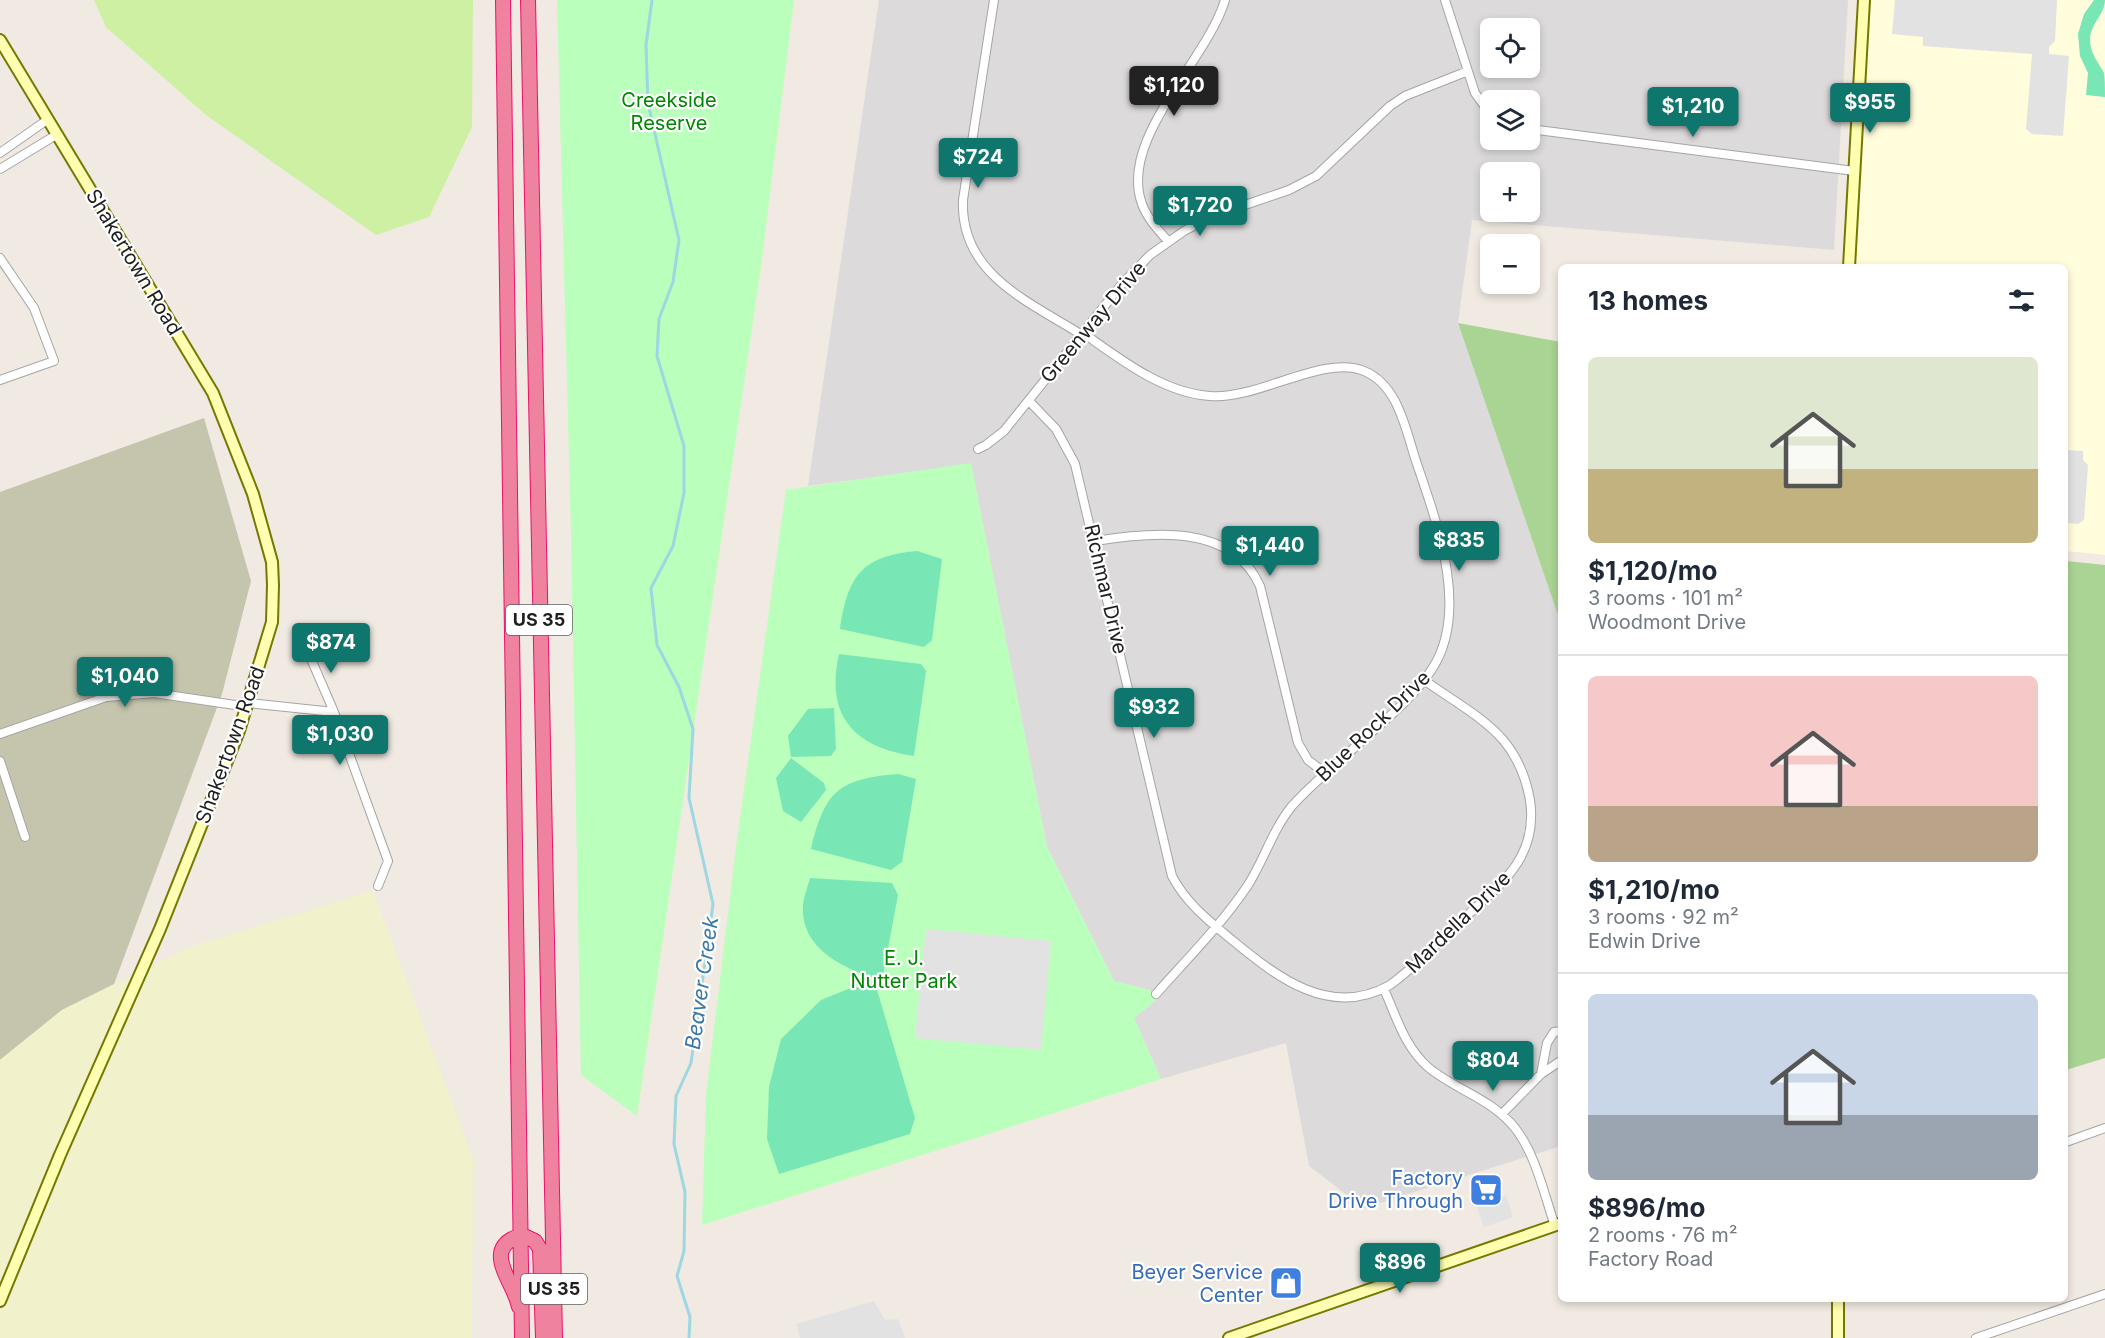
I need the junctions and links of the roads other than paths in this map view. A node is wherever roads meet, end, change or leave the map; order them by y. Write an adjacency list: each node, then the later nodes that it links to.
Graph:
1 (503, 0): 43 (highway, US 35)
2 (528, 0): 52 (highway, US 35)
3 (994, 0): 19 (street, Blue Rock Drive)
4 (1225, 0): 16 (street)
5 (1445, 0): 8 (street)
6 (1864, 0): 15 (street)
7 (0, 40): 10 (street, Shakertown Road)
8 (1468, 71): 9 (street); 16 (street, Greenway Drive)
9 (1480, 102)
10 (47, 120): 12 (street, Shakertown Road); 13 (street)
11 (1540, 130): 15 (street)
12 (56, 135): 14 (street); 26 (street, Shakertown Road)
13 (0, 153)
14 (0, 169)
15 (1854, 171): 18 (street)
16 (1168, 241): 19 (street, Greenway Drive)
17 (0, 258): 20 (street)
18 (1849, 264)
19 (1082, 334): 21 (street, Greenway Drive); 25 (street, Blue Rock Drive)
20 (0, 380)
21 (1029, 401): 22 (street, Greenway Drive); 23 (street, Richmar Drive)
22 (978, 449)
23 (1095, 541): 30 (street); 33 (street, Richmar Drive)
24 (305, 645): 27 (street)
25 (1424, 680): 30 (street, Blue Rock Drive); 34 (street, Mardella Drive)
26 (248, 703): 27 (street); 28 (street); 46 (street, Shakertown Road)
27 (334, 712): 32 (street)
28 (0, 734)
29 (0, 761): 31 (street)
30 (1325, 773): 33 (street, Blue Rock Drive)
31 (25, 837)
32 (378, 886)
33 (1215, 926): 34 (street, Richmar Drive); 35 (street, Blue Rock Drive)
34 (1384, 989): 39 (street)
35 (1156, 994)
36 (1558, 1032): 38 (street)
37 (1558, 1063): 38 (street)
38 (1541, 1074): 39 (street)
39 (1502, 1114): 42 (street)
40 (2105, 1128): 41 (street)
41 (2068, 1141)
42 (1558, 1224): 53 (street)
43 (522, 1235): 44 (highway, US 35); 48 (highway); 51 (highway)
44 (522, 1256): 48 (highway, US 35); 50 (highway)
45 (2105, 1294): 55 (street)
46 (0, 1300)
47 (1838, 1302): 54 (street)
48 (522, 1323): 49 (highway, US 35)
49 (522, 1338)
50 (530, 1338)
51 (543, 1338)
52 (555, 1338)
53 (1229, 1338)
54 (1838, 1338)
55 (1976, 1338)

